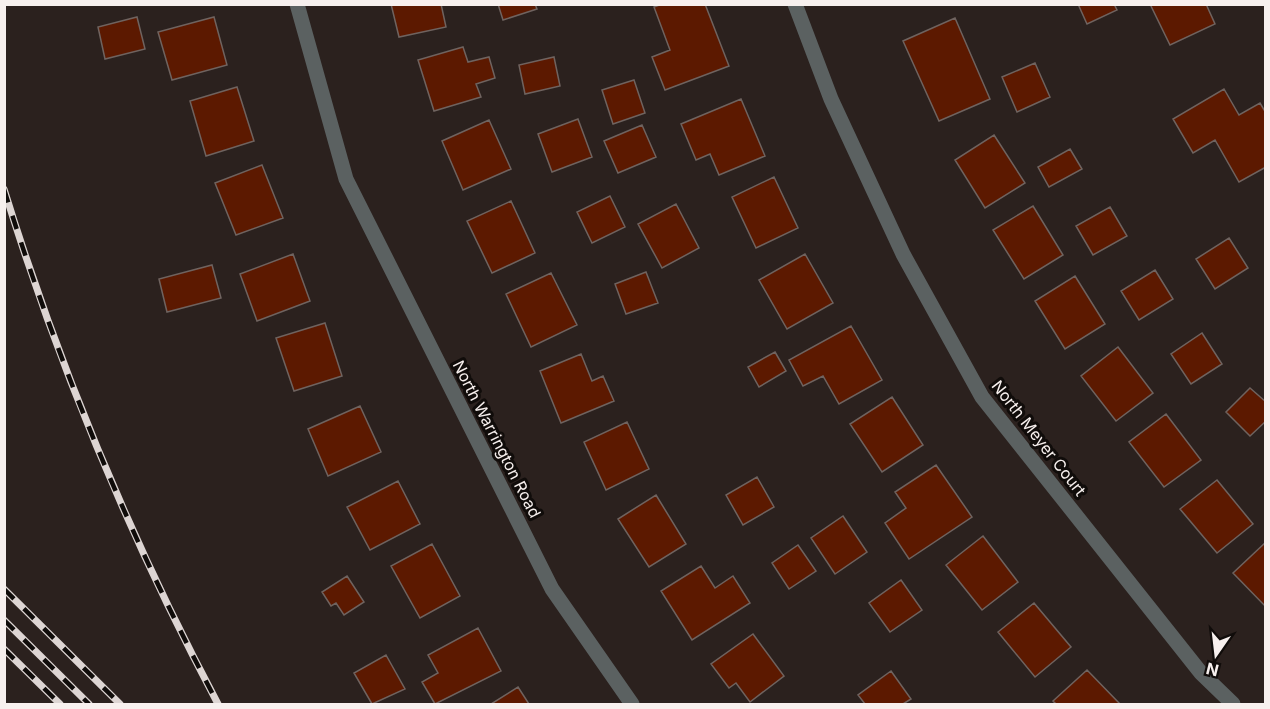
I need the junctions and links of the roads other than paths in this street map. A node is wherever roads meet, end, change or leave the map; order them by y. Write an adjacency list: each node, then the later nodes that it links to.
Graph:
1 (297, 4): 3 (street, North Warrington Road)
2 (795, 4): 4 (street, North Meyer Court)
3 (632, 705)
4 (1233, 705)

